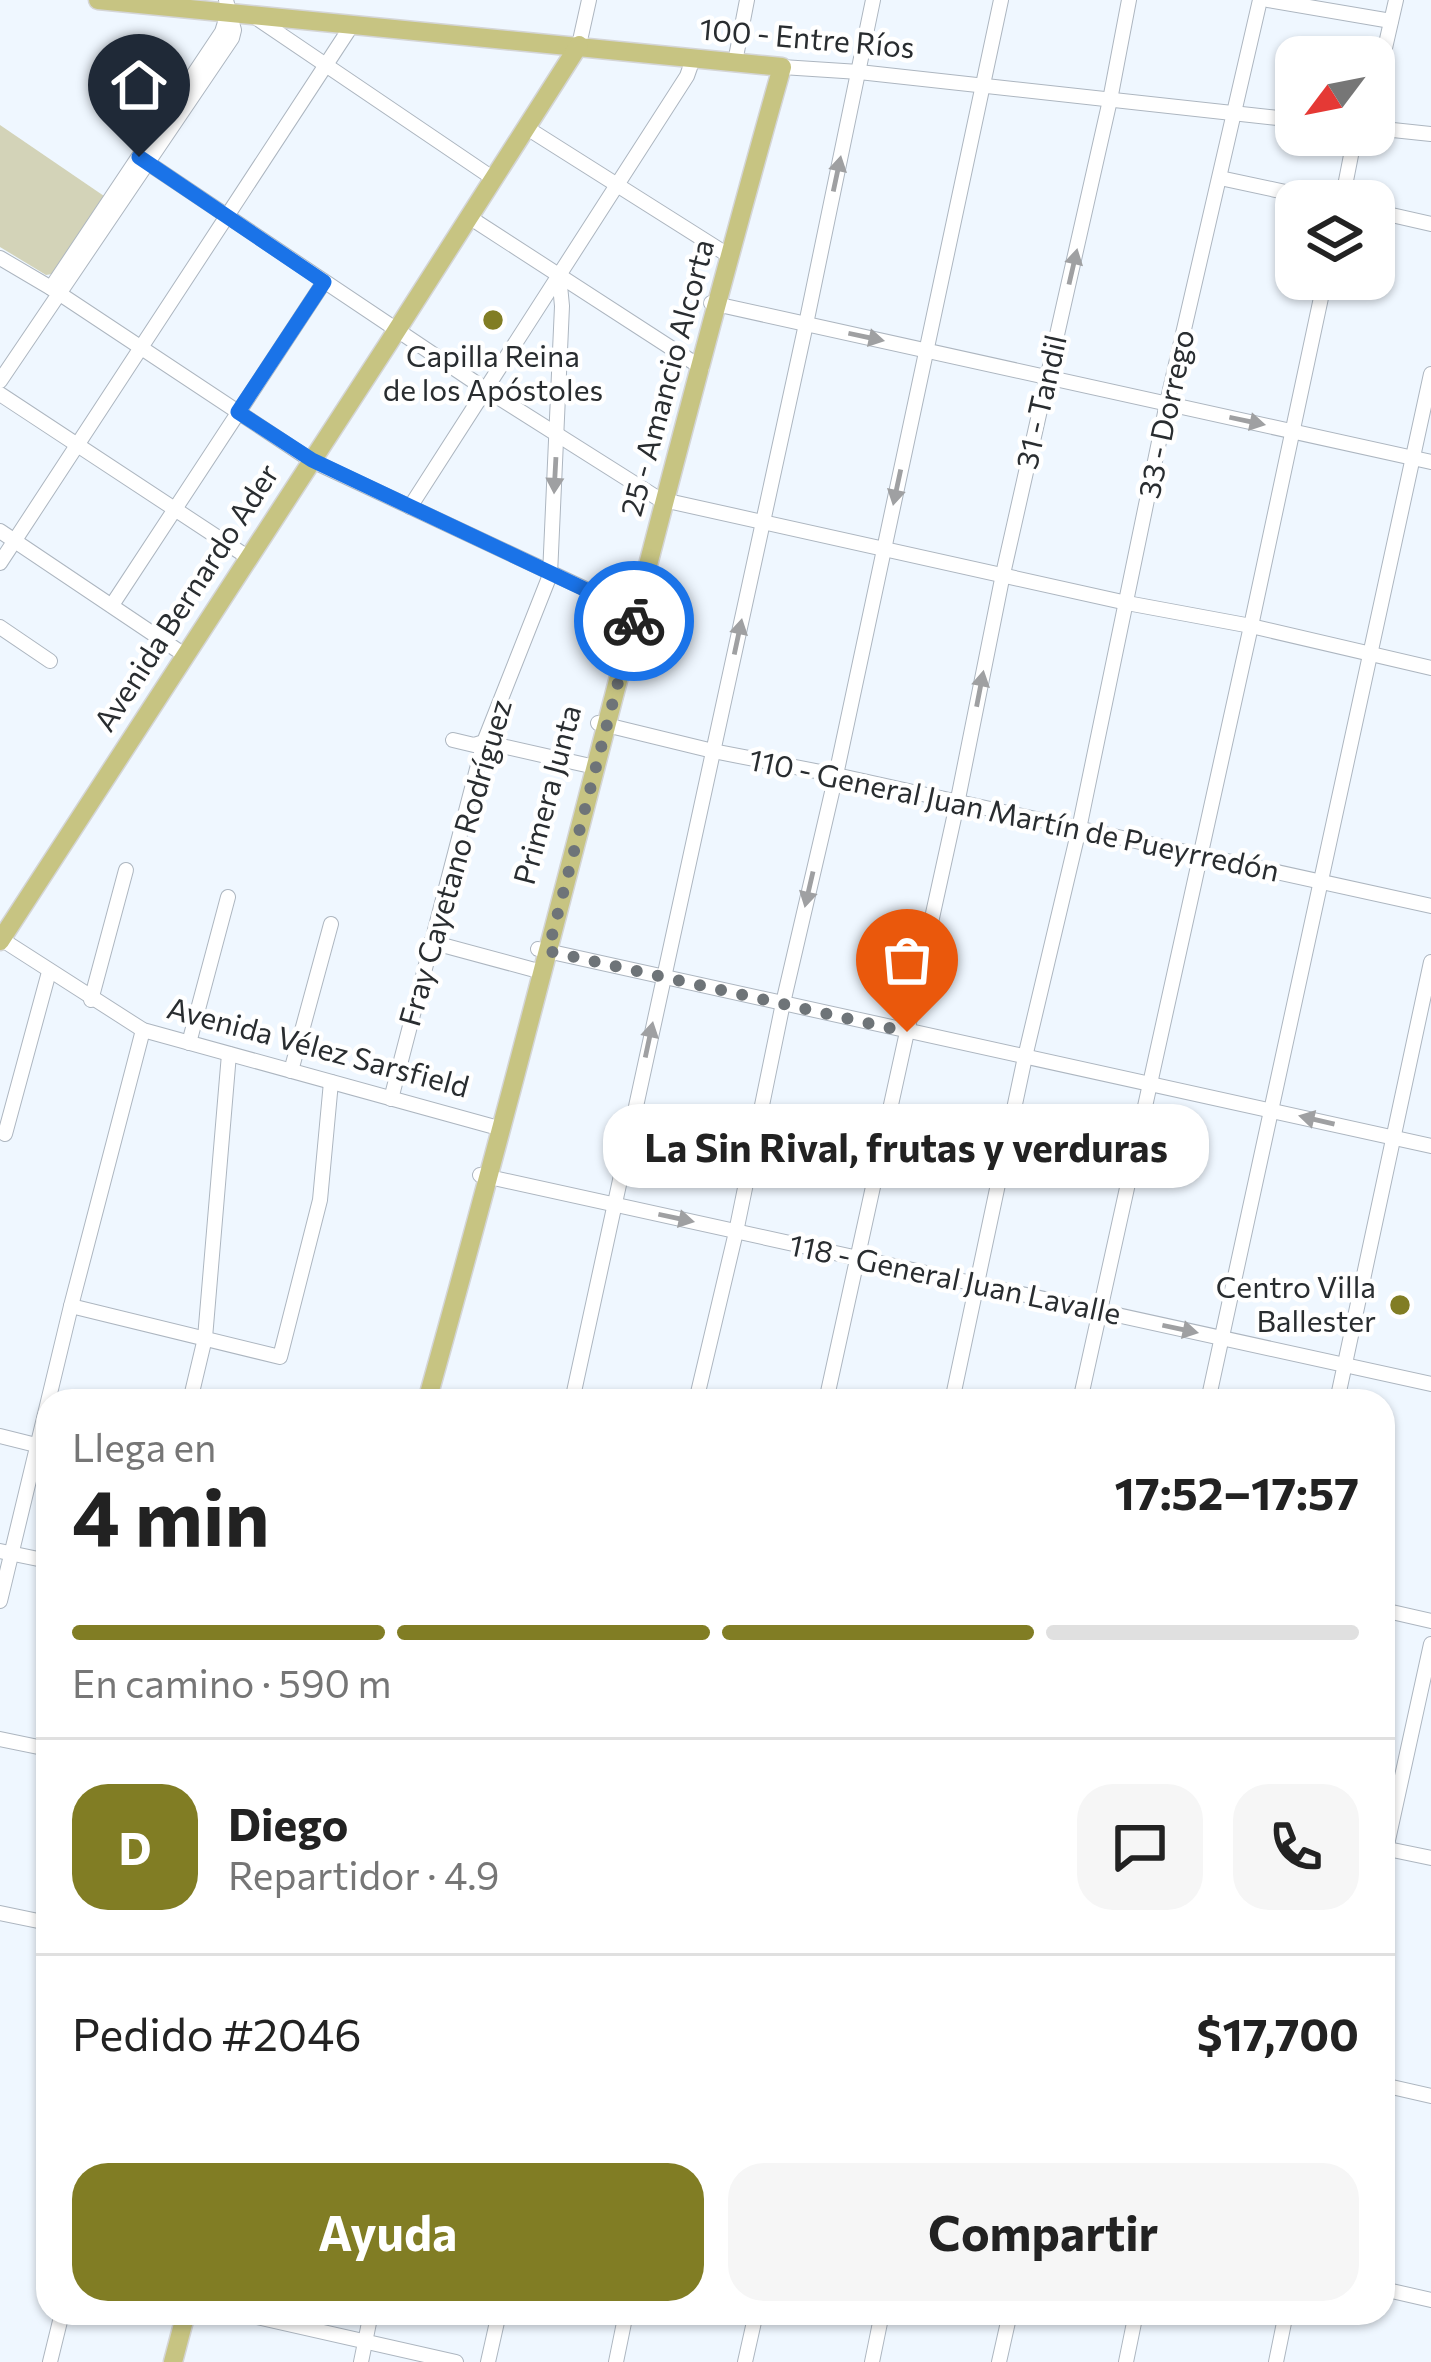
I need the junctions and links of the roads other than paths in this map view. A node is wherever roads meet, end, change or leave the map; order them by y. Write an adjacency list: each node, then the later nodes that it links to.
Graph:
1 (98, 0): 9 (main road, 100 - Entre Ríos)
2 (589, 0): 14 (street)
3 (747, 0): 16 (street)
4 (873, 0): 19 (street)
5 (1001, 0): 20 (street)
6 (1129, 0): 21 (street, 31 - Tandil)
7 (1264, 0): 11 (street); 22 (street, 33 - Dorrego)
8 (1396, 0): 11 (street)
9 (227, 6): 10 (main road, 100 - Entre Ríos); 27 (street)
10 (252, 15): 12 (main road, 100 - Entre Ríos); 17 (street)
11 (1391, 21): 13 (street)
12 (352, 25): 14 (main road, 100 - Entre Ríos); 17 (street)
13 (1388, 36)
14 (578, 45): 15 (main road, 100 - Entre Ríos); 24 (main road, Avenida Bernardo Ader)
15 (693, 59): 16 (main road, 100 - Entre Ríos); 30 (street)
16 (735, 62): 18 (main road, 100 - Entre Ríos)
17 (327, 65): 29 (street); 33 (street)
18 (777, 66): 19 (street, 100 - Entre Ríos); 36 (main road, Primera Junta)
19 (859, 72): 20 (street, 100 - Entre Ríos); 43 (street, one-way to 19)
20 (985, 86): 21 (street, 100 - Entre Ríos); 46 (street)
21 (1109, 100): 22 (street, 100 - Entre Ríos); 49 (street, 31 - Tandil, one-way to 21)
22 (1234, 113): 23 (street, 100 - Entre Ríos); 28 (street, 33 - Dorrego)
23 (1275, 118)
24 (526, 128): 29 (main road, Avenida Bernardo Ader); 30 (street)
25 (1395, 130): 26 (street)
26 (1431, 134)
27 (143, 159): 33 (street); 40 (street)
28 (1220, 178): 31 (street); 53 (street, 33 - Dorrego)
29 (494, 179): 34 (main road, Avenida Bernardo Ader)
30 (617, 186): 36 (street); 38 (street)
31 (1275, 190)
32 (1395, 216): 35 (street)
33 (228, 217): 39 (street); 45 (street)
34 (469, 218): 38 (street); 44 (main road, Avenida Bernardo Ader)
35 (1431, 224)
36 (727, 256): 42 (main road, Primera Junta)
37 (0, 258): 40 (street)
38 (559, 275): 47 (street); 51 (street); 56 (street, Fray Cayetano Rodríguez)
39 (324, 282): 44 (street); 54 (street)
40 (55, 291): 45 (street); 50 (street)
41 (1319, 300): 55 (street)
42 (715, 303): 43 (street); 47 (main road, Primera Junta)
43 (806, 324): 46 (street, one-way to 46); 64 (street)
44 (398, 330): 51 (street); 59 (main road, Avenida Bernardo Ader)
45 (141, 348): 54 (street); 57 (street)
46 (926, 350): 49 (street); 67 (street, one-way to 67)
47 (698, 366): 61 (main road, Primera Junta)
48 (1431, 374): 58 (street)
49 (1048, 377): 53 (street); 71 (street, 31 - Tandil)
50 (0, 381)
51 (485, 388): 56 (street); 62 (street)
52 (0, 394): 57 (street)
53 (1167, 403): 55 (street, one-way to 55); 72 (street, 33 - Dorrego)
54 (238, 412): 59 (street); 63 (street)
55 (1291, 430): 58 (street); 75 (street)
56 (557, 434): 61 (street); 70 (street, Fray Cayetano Rodríguez, one-way to 70)
57 (78, 446): 63 (street); 66 (street)
58 (1412, 458): 60 (street); 78 (street)
59 (312, 460): 62 (street); 68 (main road, Avenida Bernardo Ader)
60 (1431, 462)
61 (663, 500): 64 (street); 74 (main road, Primera Junta)
62 (410, 507): 70 (street)
63 (175, 509): 68 (street); 73 (street)
64 (762, 524): 67 (street); 84 (street, one-way to 64)
65 (0, 532): 66 (street)
66 (15, 541): 69 (street); 73 (street)
67 (883, 550): 71 (street); 86 (street)
68 (249, 558): 77 (main road, Avenida Bernardo Ader)
69 (0, 563)
70 (550, 574): 74 (street); 83 (street, Fray Cayetano Rodríguez)
71 (1003, 574): 72 (street); 87 (street, 31 - Tandil, one-way to 71)
72 (1127, 603): 75 (street); 88 (street, 33 - Dorrego)
73 (112, 605): 77 (street)
74 (633, 612): 81 (main road, Primera Junta)
75 (1251, 626): 78 (street); 89 (street)
76 (0, 627): 79 (street)
77 (186, 656): 95 (main road, Avenida Bernardo Ader)
78 (1370, 656): 80 (street); 91 (street)
79 (50, 661)
80 (1431, 668)
81 (602, 725): 84 (street, 110 - General Juan Martín de Pueyrredón); 85 (main road, Primera Junta)
82 (453, 740): 83 (street)
83 (484, 742): 85 (street); 96 (street, Fray Cayetano Rodríguez)
84 (713, 751): 86 (street, 110 - General Juan Martín de Pueyrredón); 100 (street)
85 (590, 766): 97 (main road, Primera Junta)
86 (836, 775): 87 (street, 110 - General Juan Martín de Pueyrredón); 102 (street, one-way to 102)
87 (957, 804): 88 (street, 110 - General Juan Martín de Pueyrredón); 104 (street, 31 - Tandil)
88 (1079, 829): 89 (street, 110 - General Juan Martín de Pueyrredón); 107 (street, 33 - Dorrego)
89 (1199, 855): 91 (street, 110 - General Juan Martín de Pueyrredón); 110 (street)
90 (126, 870): 101 (street)
91 (1321, 882): 93 (street, 110 - General Juan Martín de Pueyrredón); 112 (street)
92 (228, 896): 105 (street)
93 (1431, 906)
94 (331, 923): 108 (street)
95 (0, 940): 99 (street, Avenida Vélez Sarsfield)
96 (431, 942): 97 (street); 111 (street, Fray Cayetano Rodríguez)
97 (540, 960): 100 (street); 113 (main road, Primera Junta)
98 (1431, 962): 115 (street)
99 (49, 972): 101 (street, Avenida Vélez Sarsfield); 114 (street)
100 (663, 976): 102 (street); 118 (street, one-way to 100)
101 (91, 1000): 103 (street, Avenida Vélez Sarsfield)
102 (783, 1003): 104 (street); 119 (street)
103 (143, 1030): 105 (street, Avenida Vélez Sarsfield); 122 (street)
104 (907, 1032): 107 (street); 120 (street, 31 - Tandil)
105 (189, 1043): 106 (street, Avenida Vélez Sarsfield)
106 (229, 1054): 108 (street, Avenida Vélez Sarsfield); 124 (street)
107 (1025, 1057): 110 (street); 121 (street, 33 - Dorrego)
108 (291, 1071): 109 (street, Avenida Vélez Sarsfield)
109 (331, 1082): 111 (street, Avenida Vélez Sarsfield); 124 (street)
110 (1150, 1084): 112 (street); 123 (street)
111 (391, 1099): 113 (street, Avenida Vélez Sarsfield)
112 (1271, 1110): 115 (street, one-way to 112); 125 (street)
113 (497, 1128): 117 (main road, Primera Junta)
114 (5, 1134)
115 (1393, 1137): 116 (street); 126 (street)
116 (1431, 1146)
117 (484, 1176): 118 (street, 118 - General Juan Lavalle); 130 (main road, Primera Junta)
118 (614, 1205): 119 (street, 118 - General Juan Lavalle, one-way to 119); 131 (street)
119 (736, 1232): 120 (street, 118 - General Juan Lavalle); 132 (street)
120 (857, 1258): 121 (street, 118 - General Juan Lavalle); 133 (street, 31 - Tandil)
121 (977, 1285): 123 (street, 118 - General Juan Lavalle); 134 (street, 33 - Dorrego)
122 (71, 1306): 124 (street); 128 (street)
123 (1098, 1311): 125 (street, 118 - General Juan Lavalle, one-way to 125); 135 (street)
124 (205, 1338): 129 (street)
125 (1221, 1338): 126 (street, 118 - General Juan Lavalle); 136 (street)
126 (1345, 1365): 127 (street, 118 - General Juan Lavalle); 137 (street)
127 (1431, 1384)
128 (54, 1389)
129 (193, 1389)
130 (423, 1389)
131 (575, 1389)
132 (699, 1389)
133 (829, 1389)
134 (955, 1389)
135 (1082, 1389)
136 (1210, 1389)
137 (1340, 1389)
138 (0, 1436): 139 (street)
139 (36, 1445)
140 (36, 1464): 141 (street)
141 (5, 1551): 142 (street); 143 (street)
142 (36, 1558)
143 (0, 1601)
144 (1395, 1613): 145 (street)
145 (1431, 1621)
146 (1431, 1644): 149 (street)
147 (0, 1739): 148 (street)
148 (36, 1746)
149 (1395, 1804)
150 (1395, 1854): 151 (street)
151 (1431, 1858)
152 (0, 1913): 153 (street)
153 (36, 1920)
154 (1395, 2088): 155 (street)
155 (1431, 2096)
156 (1395, 2292): 157 (street)
157 (1431, 2300)
158 (59, 2325): 171 (street)
159 (183, 2325): 172 (main road)
160 (193, 2325): 173 (main road)
161 (291, 2325): 170 (street)
162 (369, 2325): 170 (street)
163 (496, 2325): 176 (street)
164 (624, 2325): 177 (street)
165 (753, 2325): 178 (street)
166 (880, 2325): 179 (street)
167 (1007, 2325): 180 (street)
168 (1134, 2325): 181 (street)
169 (1284, 2325): 182 (street)
170 (365, 2342): 174 (street); 175 (street)
171 (50, 2362)
172 (173, 2362)
173 (184, 2362)
174 (361, 2362)
175 (456, 2362)
176 (488, 2362)
177 (616, 2362)
178 (745, 2362)
179 (872, 2362)
180 (999, 2362)
181 (1126, 2362)
182 (1276, 2362)

